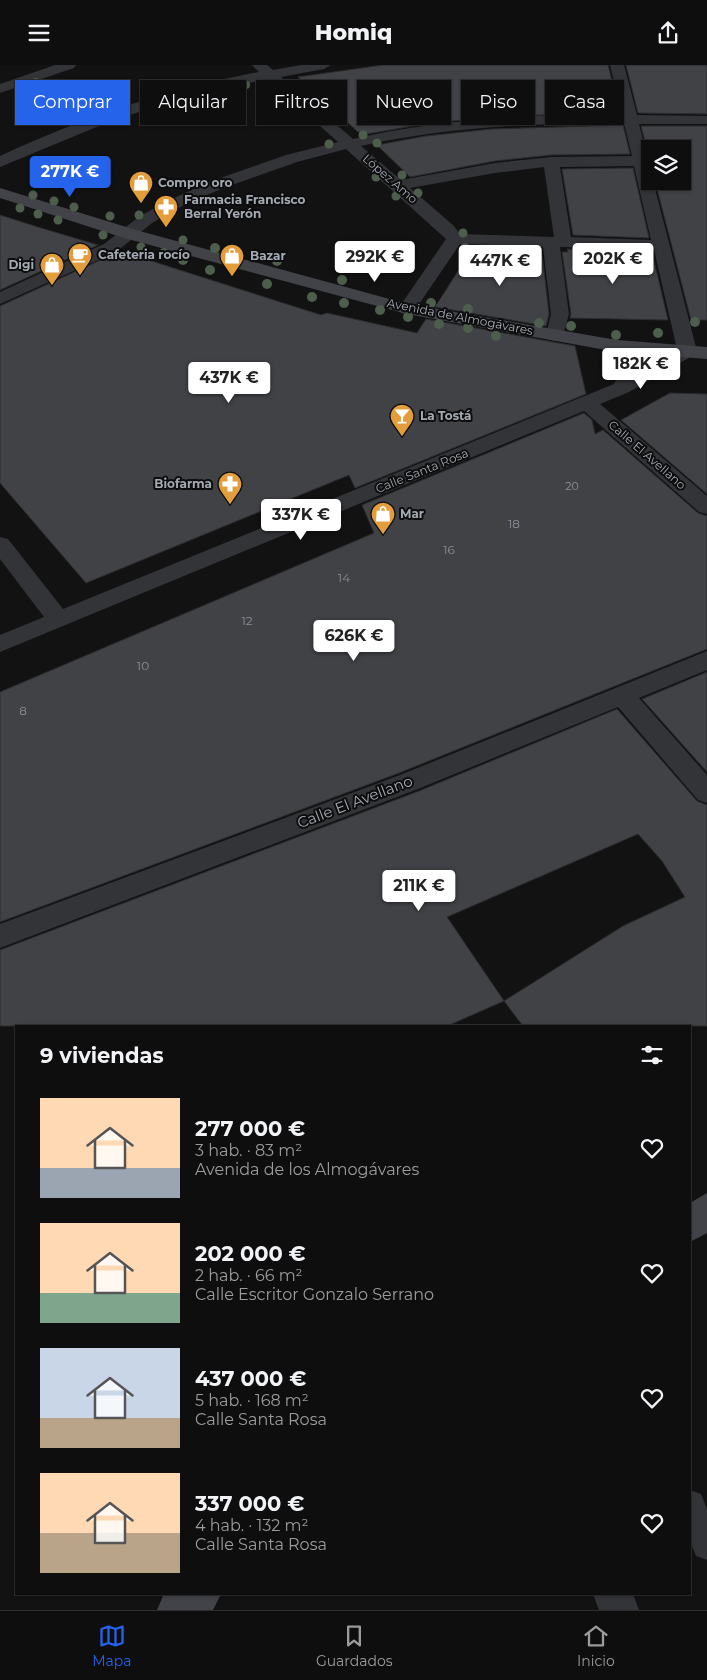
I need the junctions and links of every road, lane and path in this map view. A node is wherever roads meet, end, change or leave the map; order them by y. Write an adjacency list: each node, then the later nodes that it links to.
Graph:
1 (324, 65): 4 (street)
2 (617, 65): 6 (street)
3 (64, 66): 5 (street)
4 (265, 70): 8 (street, López Amo); 10 (street)
5 (0, 89)
6 (630, 119): 7 (street); 8 (street); 9 (street)
7 (707, 120)
8 (349, 144): 12 (street, López Amo); 14 (street)
9 (640, 161): 11 (street); 17 (street)
10 (0, 162)
11 (551, 162): 12 (street); 16 (street)
12 (397, 186): 15 (street, López Amo)
13 (0, 193): 14 (main road, Avenida de Almogávares)
14 (130, 234): 18 (street); 19 (main road, Avenida de Almogávares)
15 (455, 239): 16 (street); 19 (street)
16 (557, 242): 17 (street); 20 (street)
17 (660, 245): 22 (street)
18 (0, 299)
19 (408, 309): 20 (main road, Avenida de Almogávares)
20 (555, 335): 21 (main road, Avenida de Almogávares)
21 (617, 345): 22 (main road, Avenida de Almogávares); 24 (street)
22 (687, 351): 23 (main road, Avenida de Almogávares); 24 (street, Calle Santa Rosa)
23 (707, 353)
24 (622, 388): 25 (street, Calle Santa Rosa)
25 (587, 403): 26 (street, Calle El Avellano); 28 (street, Calle Santa Rosa)
26 (707, 507)
27 (0, 544): 28 (street)
28 (59, 620): 29 (street, Calle Santa Rosa)
29 (0, 644)
30 (707, 660): 31 (street, Calle El Avellano)
31 (623, 696): 32 (street); 33 (street, Calle El Avellano)
32 (707, 793)
33 (0, 936)
34 (707, 1210): 35 (main road)
35 (691, 1224)
36 (691, 1507): 37 (lane)
37 (707, 1545)
38 (200, 1595): 40 (main road)
39 (613, 1595): 41 (street)
40 (177, 1610)
41 (618, 1610)

